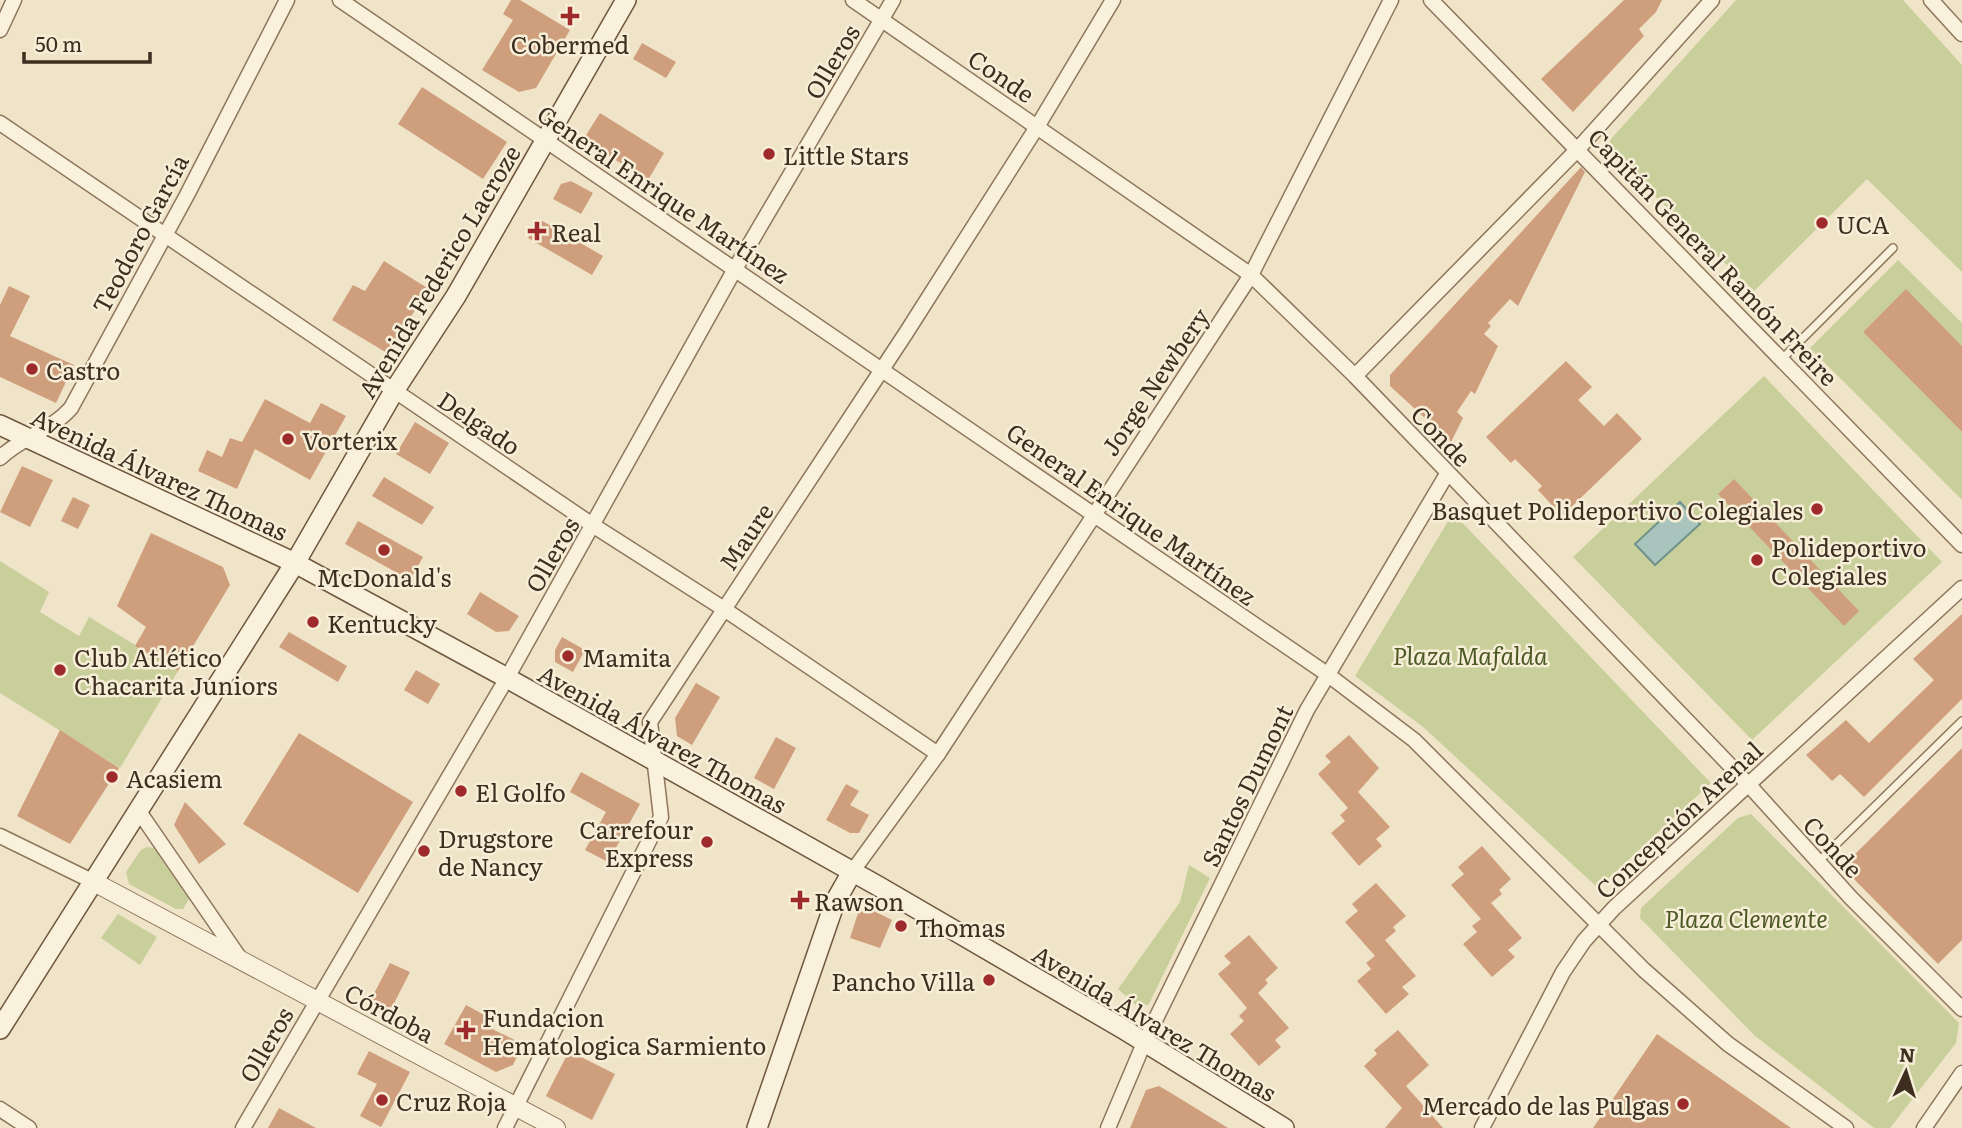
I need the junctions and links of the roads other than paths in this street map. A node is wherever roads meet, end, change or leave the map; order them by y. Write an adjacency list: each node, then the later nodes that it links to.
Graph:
1 (14, 0): 13 (street)
2 (287, 0): 19 (street, Teodoro García)
3 (340, 0): 17 (street, General Enrique Martínez)
4 (626, 0): 17 (main road, Avenida Federico Lacroze)
5 (853, 0): 12 (street, Conde)
6 (893, 0): 12 (street, Olleros)
7 (1113, 0): 16 (street, Maure)
8 (1391, 0): 22 (street, Jorge Newbery)
9 (1431, 0): 18 (street, Capitán General Ramón Freire)
10 (1712, 0): 18 (street)
11 (1931, 0): 14 (street)
12 (882, 20): 16 (street, Conde); 21 (street, Olleros)
13 (0, 30)
14 (1962, 34)
15 (0, 123): 19 (street, Delgado)
16 (1037, 127): 22 (street, Conde); 24 (street, Maure)
17 (545, 141): 21 (street, General Enrique Martínez); 26 (main road, Avenida Federico Lacroze)
18 (1578, 149): 23 (street, Capitán General Ramón Freire); 25 (street)
19 (165, 234): 26 (street, Delgado); 28 (street, Teodoro García)
20 (1893, 247): 23 (lane)
21 (735, 269): 24 (street, General Enrique Martínez); 32 (street, Olleros)
22 (1251, 275): 25 (street, Conde); 31 (street, Jorge Newbery)
23 (1783, 358): 33 (street, Capitán General Ramón Freire)
24 (881, 368): 31 (street, General Enrique Martínez); 36 (street, Maure)
25 (1355, 376): 30 (street, Conde)
26 (394, 391): 32 (street, Delgado); 34 (main road, Avenida Federico Lacroze)
27 (0, 425): 28 (main road, Avenida Álvarez Thomas)
28 (27, 438): 29 (street, Teodoro García); 34 (main road, Avenida Álvarez Thomas)
29 (0, 458)
30 (1447, 474): 37 (street, Santos Dumont); 42 (street, Conde)
31 (1093, 514): 37 (street, General Enrique Martínez); 40 (street, Jorge Newbery)
32 (594, 526): 36 (street, Delgado); 38 (street, Olleros)
33 (1962, 545)
34 (295, 563): 38 (main road, Avenida Álvarez Thomas); 43 (main road, Avenida Federico Lacroze)
35 (1962, 588): 42 (street, Concepción Arenal)
36 (724, 609): 40 (street, Delgado); 41 (street, Maure)
37 (1327, 674): 48 (street, General Enrique Martínez); 53 (street, Santos Dumont)
38 (507, 678): 41 (main road, Avenida Álvarez Thomas); 50 (street, Olleros)
39 (1962, 721): 45 (lane)
40 (938, 754): 46 (street, Jorge Newbery)
41 (654, 761): 46 (main road, Avenida Álvarez Thomas); 55 (street, Maure)
42 (1748, 784): 45 (street, Conde); 48 (street, Concepción Arenal)
43 (138, 810): 47 (main road, Avenida Federico Lacroze); 49 (street, Córdoba)
44 (0, 836): 47 (street)
45 (1818, 862): 51 (street, Conde)
46 (852, 872): 53 (main road, Avenida Álvarez Thomas); 61 (main road)
47 (92, 881): 49 (street, Córdoba); 52 (main road, Avenida Federico Lacroze)
48 (1599, 924): 64 (street, Concepción Arenal); 65 (street, General Enrique Martínez)
49 (239, 957): 50 (street, Córdoba)
50 (316, 1000): 55 (street, Córdoba); 58 (street, Olleros)
51 (1959, 1001)
52 (0, 1029)
53 (1144, 1043): 62 (street, Santos Dumont); 63 (main road, Avenida Álvarez Thomas)
54 (1962, 1073): 66 (street)
55 (516, 1107): 59 (street, Maure); 60 (street, Córdoba)
56 (0, 1109): 57 (street)
57 (29, 1128)
58 (243, 1128)
59 (506, 1128)
60 (556, 1128)
61 (757, 1128)
62 (1108, 1128)
63 (1284, 1128)
64 (1482, 1128)
65 (1846, 1128)
66 (1924, 1128)

